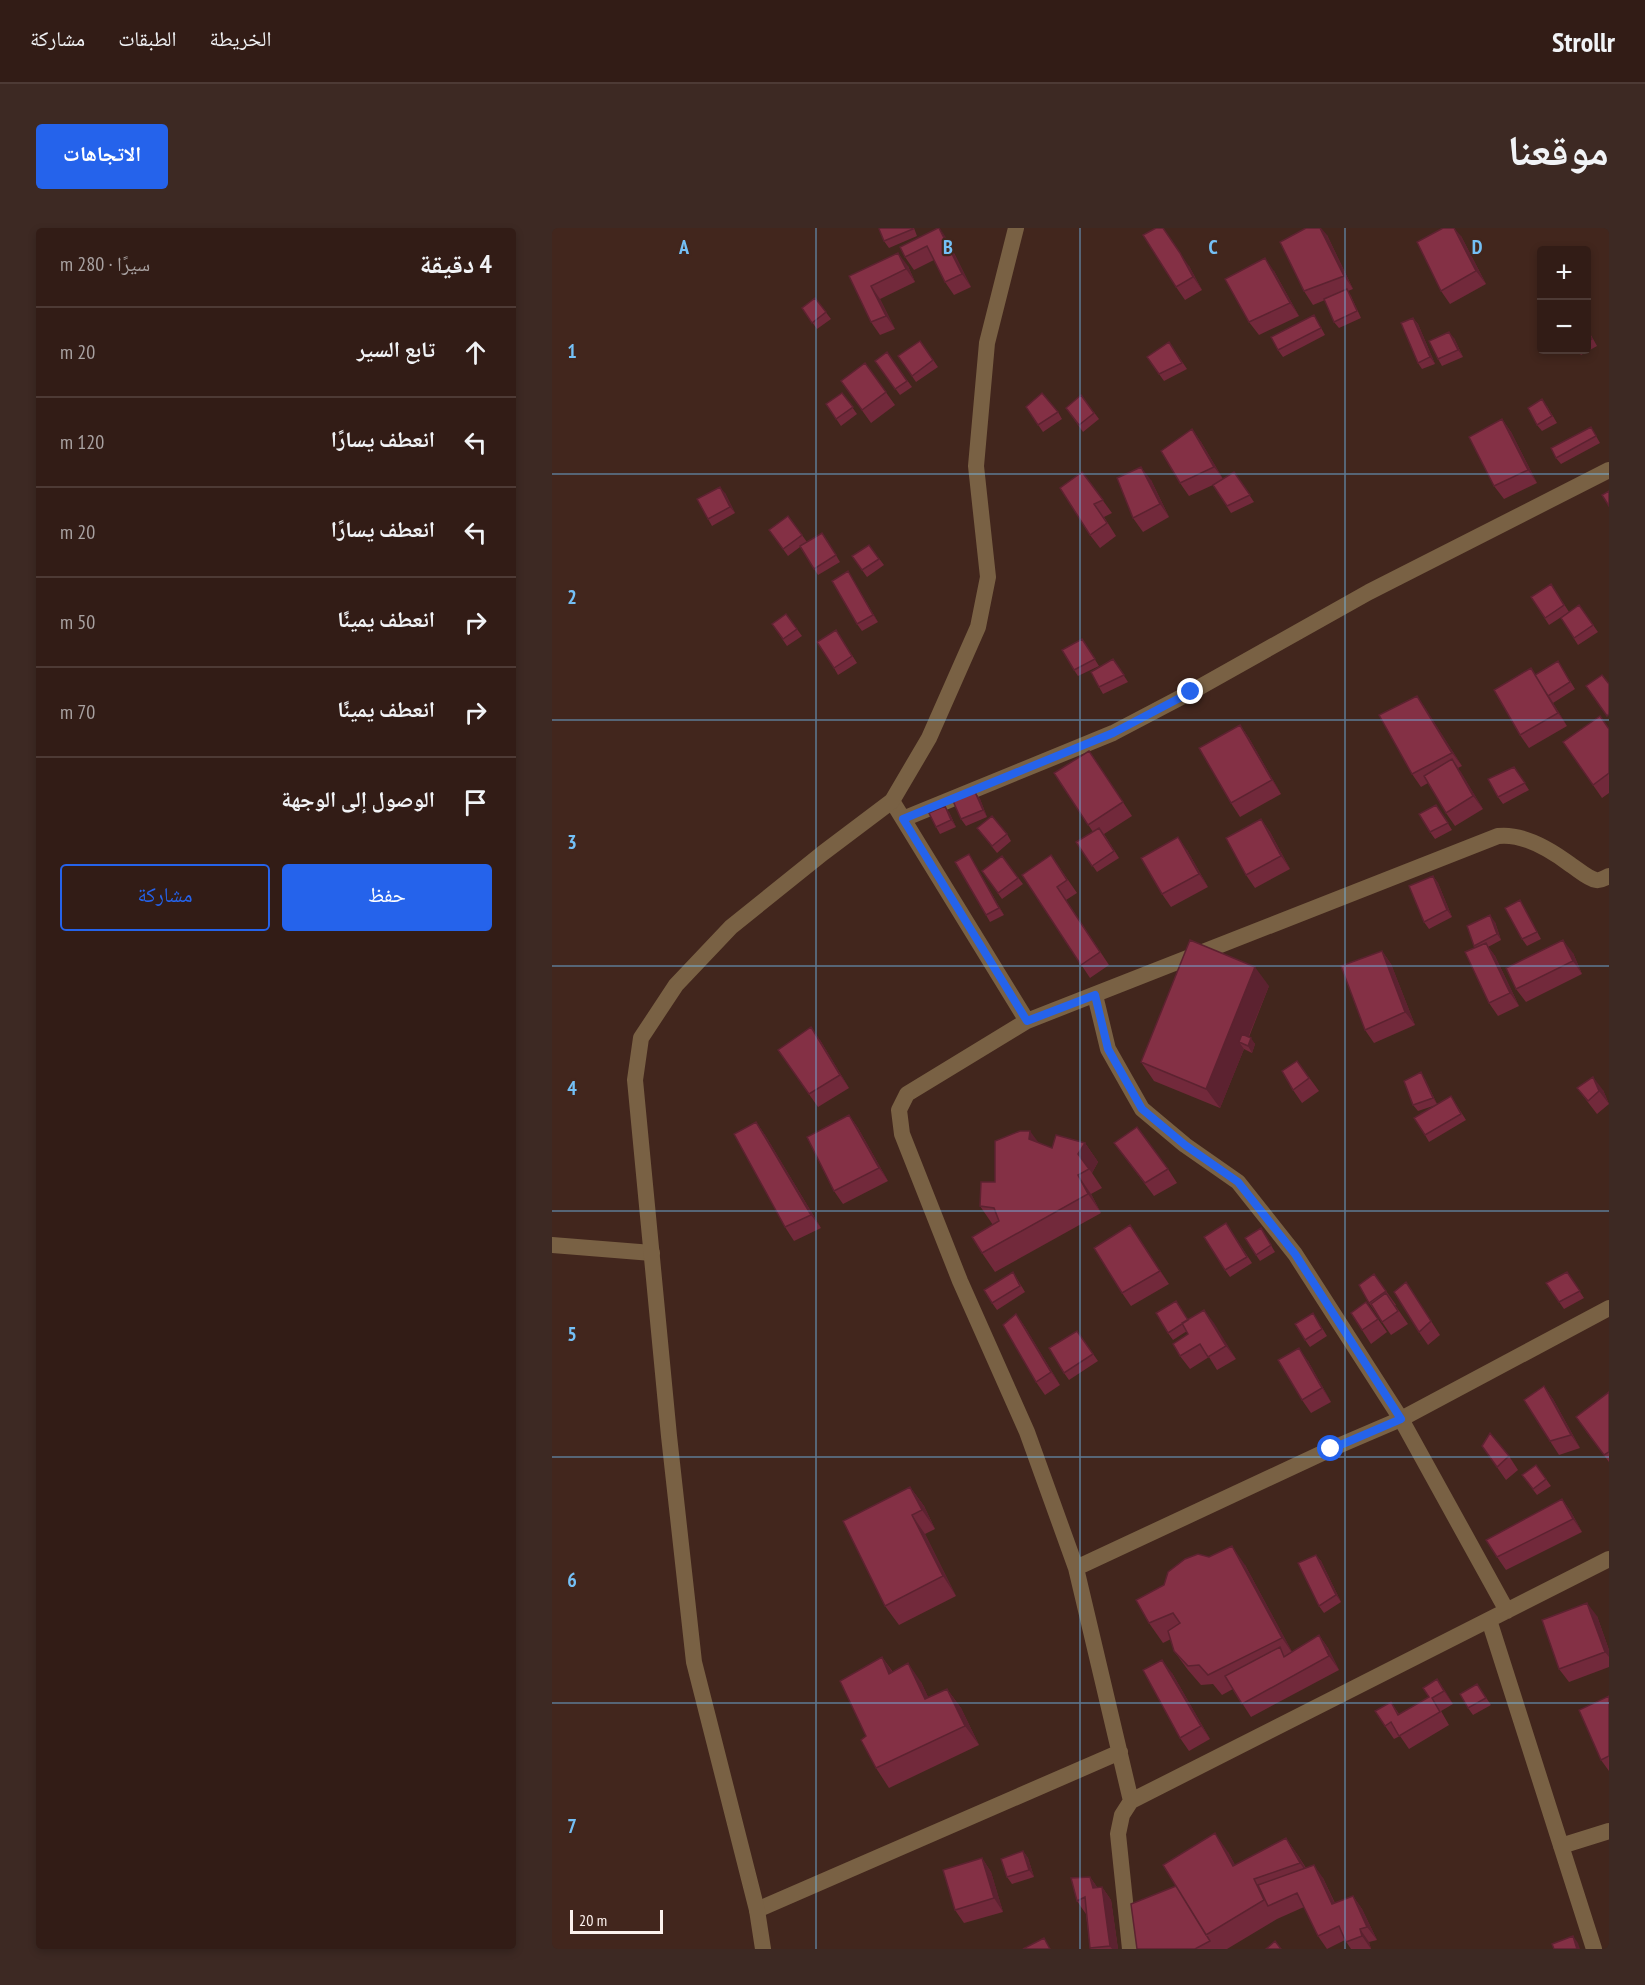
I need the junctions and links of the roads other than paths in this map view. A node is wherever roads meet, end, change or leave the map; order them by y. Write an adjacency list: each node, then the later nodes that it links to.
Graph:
1 (1016, 228): 3 (street)
2 (1609, 470): 4 (street)
3 (892, 801): 4 (street); 9 (street)
4 (903, 819): 7 (street)
5 (1609, 876): 6 (street)
6 (1095, 995): 7 (street); 11 (street)
7 (1027, 1021): 13 (street)
8 (552, 1245): 9 (street)
9 (652, 1253): 20 (street)
10 (1609, 1308): 11 (street)
11 (1401, 1419): 13 (street); 14 (street)
12 (1609, 1559): 14 (street)
13 (1076, 1568): 16 (street)
14 (1507, 1611): 15 (street)
15 (1489, 1620): 17 (street); 19 (street)
16 (1120, 1752): 17 (street); 20 (street)
17 (1131, 1801): 22 (street)
18 (1609, 1832): 19 (street)
19 (1561, 1846): 23 (street)
20 (757, 1910): 21 (street)
21 (763, 1949)
22 (1130, 1949)
23 (1594, 1949)

